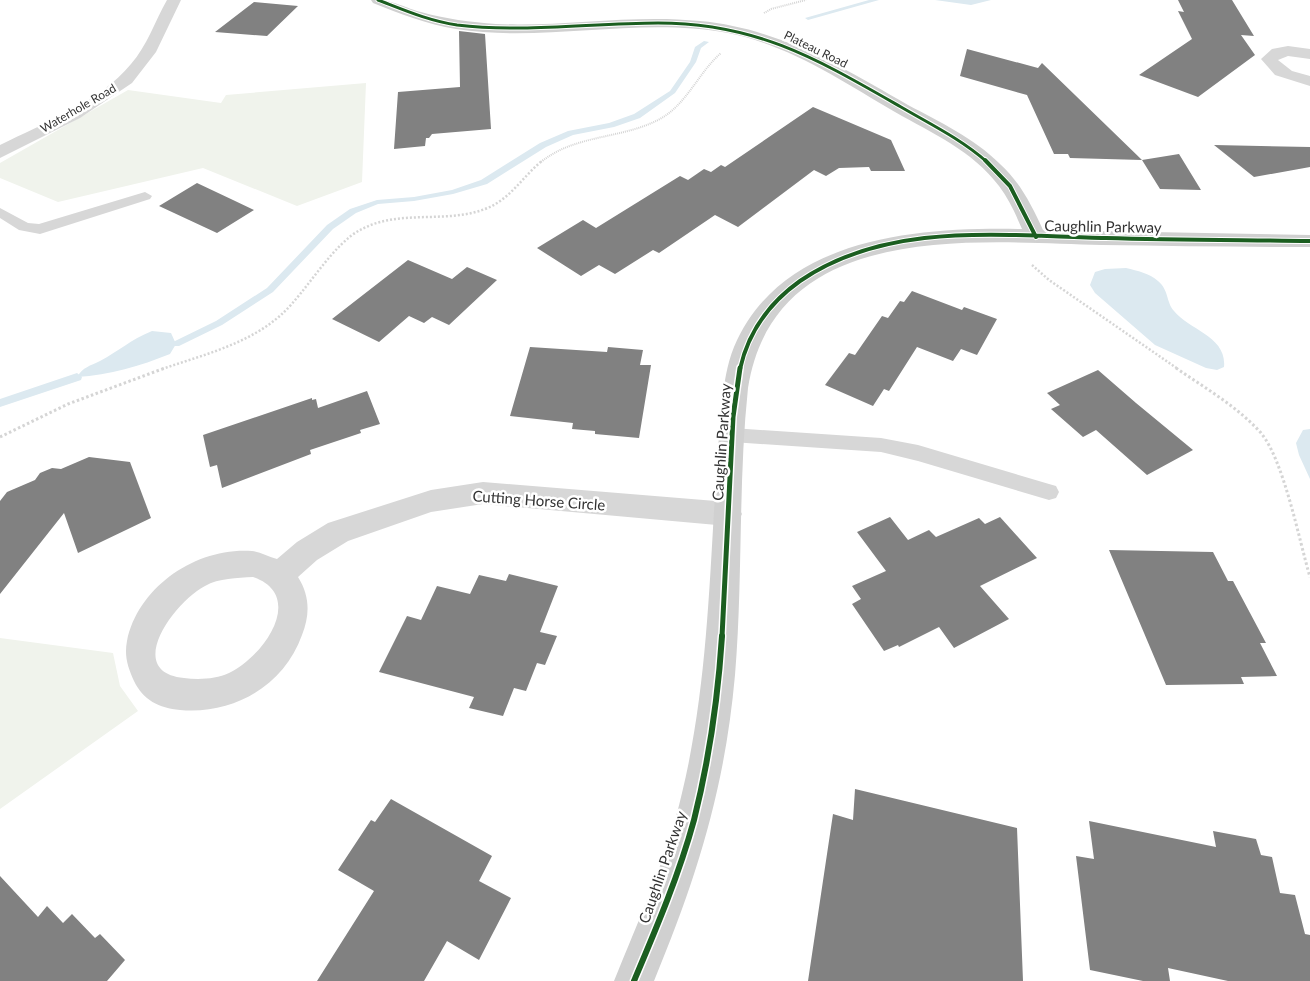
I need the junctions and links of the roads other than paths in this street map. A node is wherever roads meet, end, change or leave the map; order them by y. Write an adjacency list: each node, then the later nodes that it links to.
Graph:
1 (174, 0): 5 (street, Waterhole Road)
2 (378, 0): 8 (street, Plateau Road)
3 (1310, 54): 4 (street)
4 (1310, 80)
5 (0, 152)
6 (145, 196): 7 (lane)
7 (0, 212)
8 (1036, 236): 9 (street, Caughlin Parkway); 10 (street, Caughlin Parkway)
9 (1310, 241)
10 (732, 435): 11 (lane); 12 (street, Caughlin Parkway)
11 (1049, 492)
12 (728, 514): 13 (street, Cutting Horse Circle); 14 (street, Caughlin Parkway)
13 (280, 575): 13 (street)
14 (634, 981)

